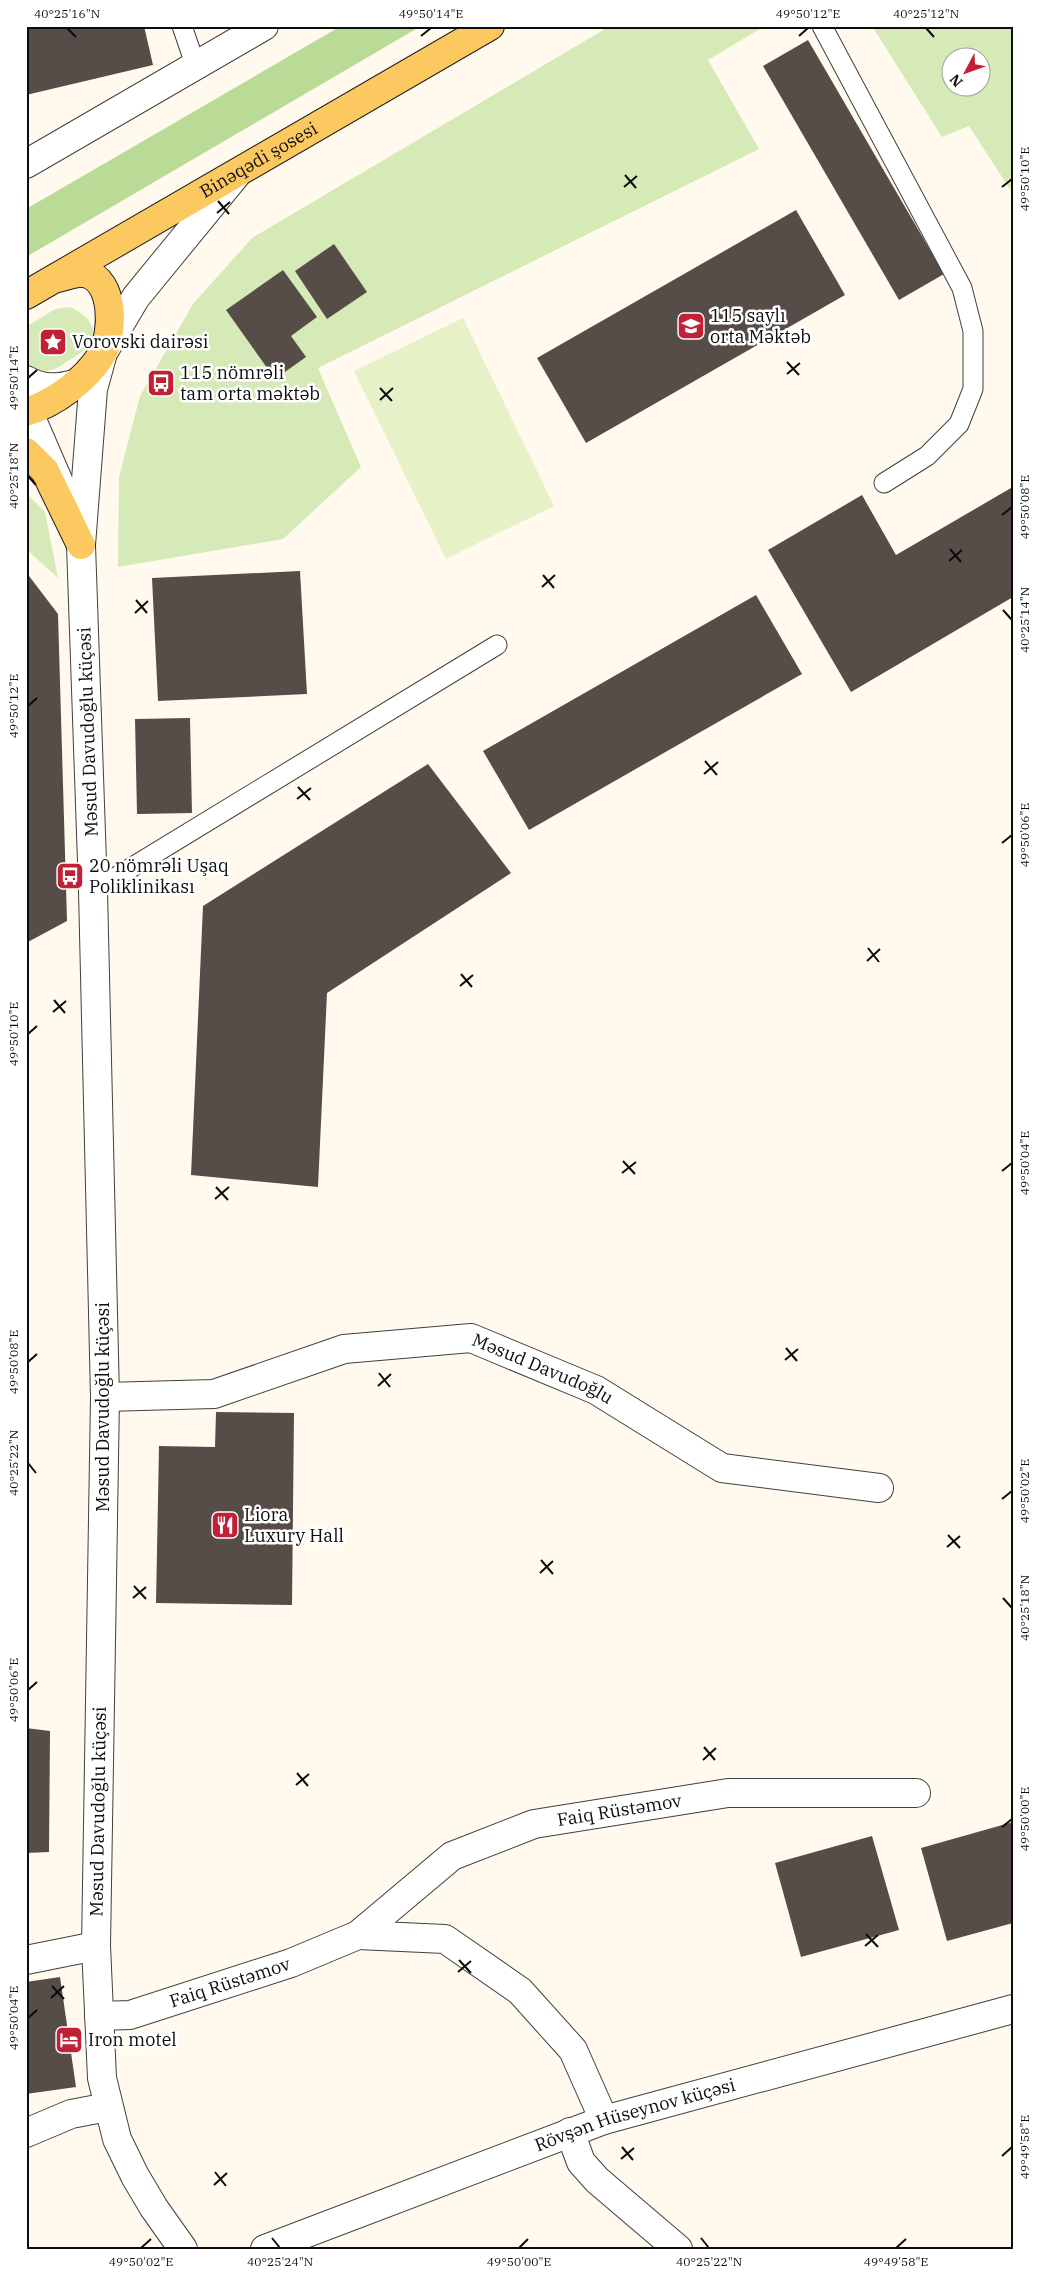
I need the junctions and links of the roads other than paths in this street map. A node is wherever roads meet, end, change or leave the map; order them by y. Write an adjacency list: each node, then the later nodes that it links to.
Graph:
1 (182, 26): 5 (lane)
2 (264, 26): 5 (street)
3 (490, 26): 7 (main road, Binəqədi şosesi)
4 (822, 26): 15 (lane)
5 (195, 64): 6 (street)
6 (26, 164)
7 (240, 170): 8 (main road, Binəqədi şosesi); 10 (street)
8 (52, 280): 9 (main road, Binəqədi şosesi); 10 (main road)
9 (26, 295)
10 (103, 353): 12 (main road); 16 (street)
11 (26, 380): 12 (street)
12 (74, 384): 13 (main road)
13 (27, 410): 16 (street)
14 (26, 452): 16 (main road)
15 (884, 483)
16 (81, 545): 18 (street, Məsud Davudoğlu küçəsi)
17 (497, 645): 18 (lane)
18 (93, 891): 19 (street, Məsud Davudoğlu küçəsi)
19 (105, 1397): 20 (street, Məsud Davudoğlu); 23 (street, Məsud Davudoğlu küçəsi)
20 (879, 1488)
21 (916, 1793): 22 (street, Faiq Rüstəmov)
22 (358, 1935): 26 (street, Faiq Rüstəmov); 28 (street, Faiq Rüstəmov)
23 (96, 1946): 24 (street); 26 (street, Məsud Davudoğlu küçəsi)
24 (26, 1960)
25 (1013, 2009): 28 (street, Rövşən Hüseynov küçəsi)
26 (99, 2016): 27 (street, Məsud Davudoğlu küçəsi)
27 (108, 2107): 30 (street); 31 (street, Məsud Davudoğlu küçəsi)
28 (604, 2120): 29 (street, Rövşən Hüseynov küçəsi)
29 (570, 2132): 32 (street, Rövşən Hüseynov küçəsi); 33 (street)
30 (26, 2133)
31 (183, 2249)
32 (265, 2249)
33 (678, 2249)

